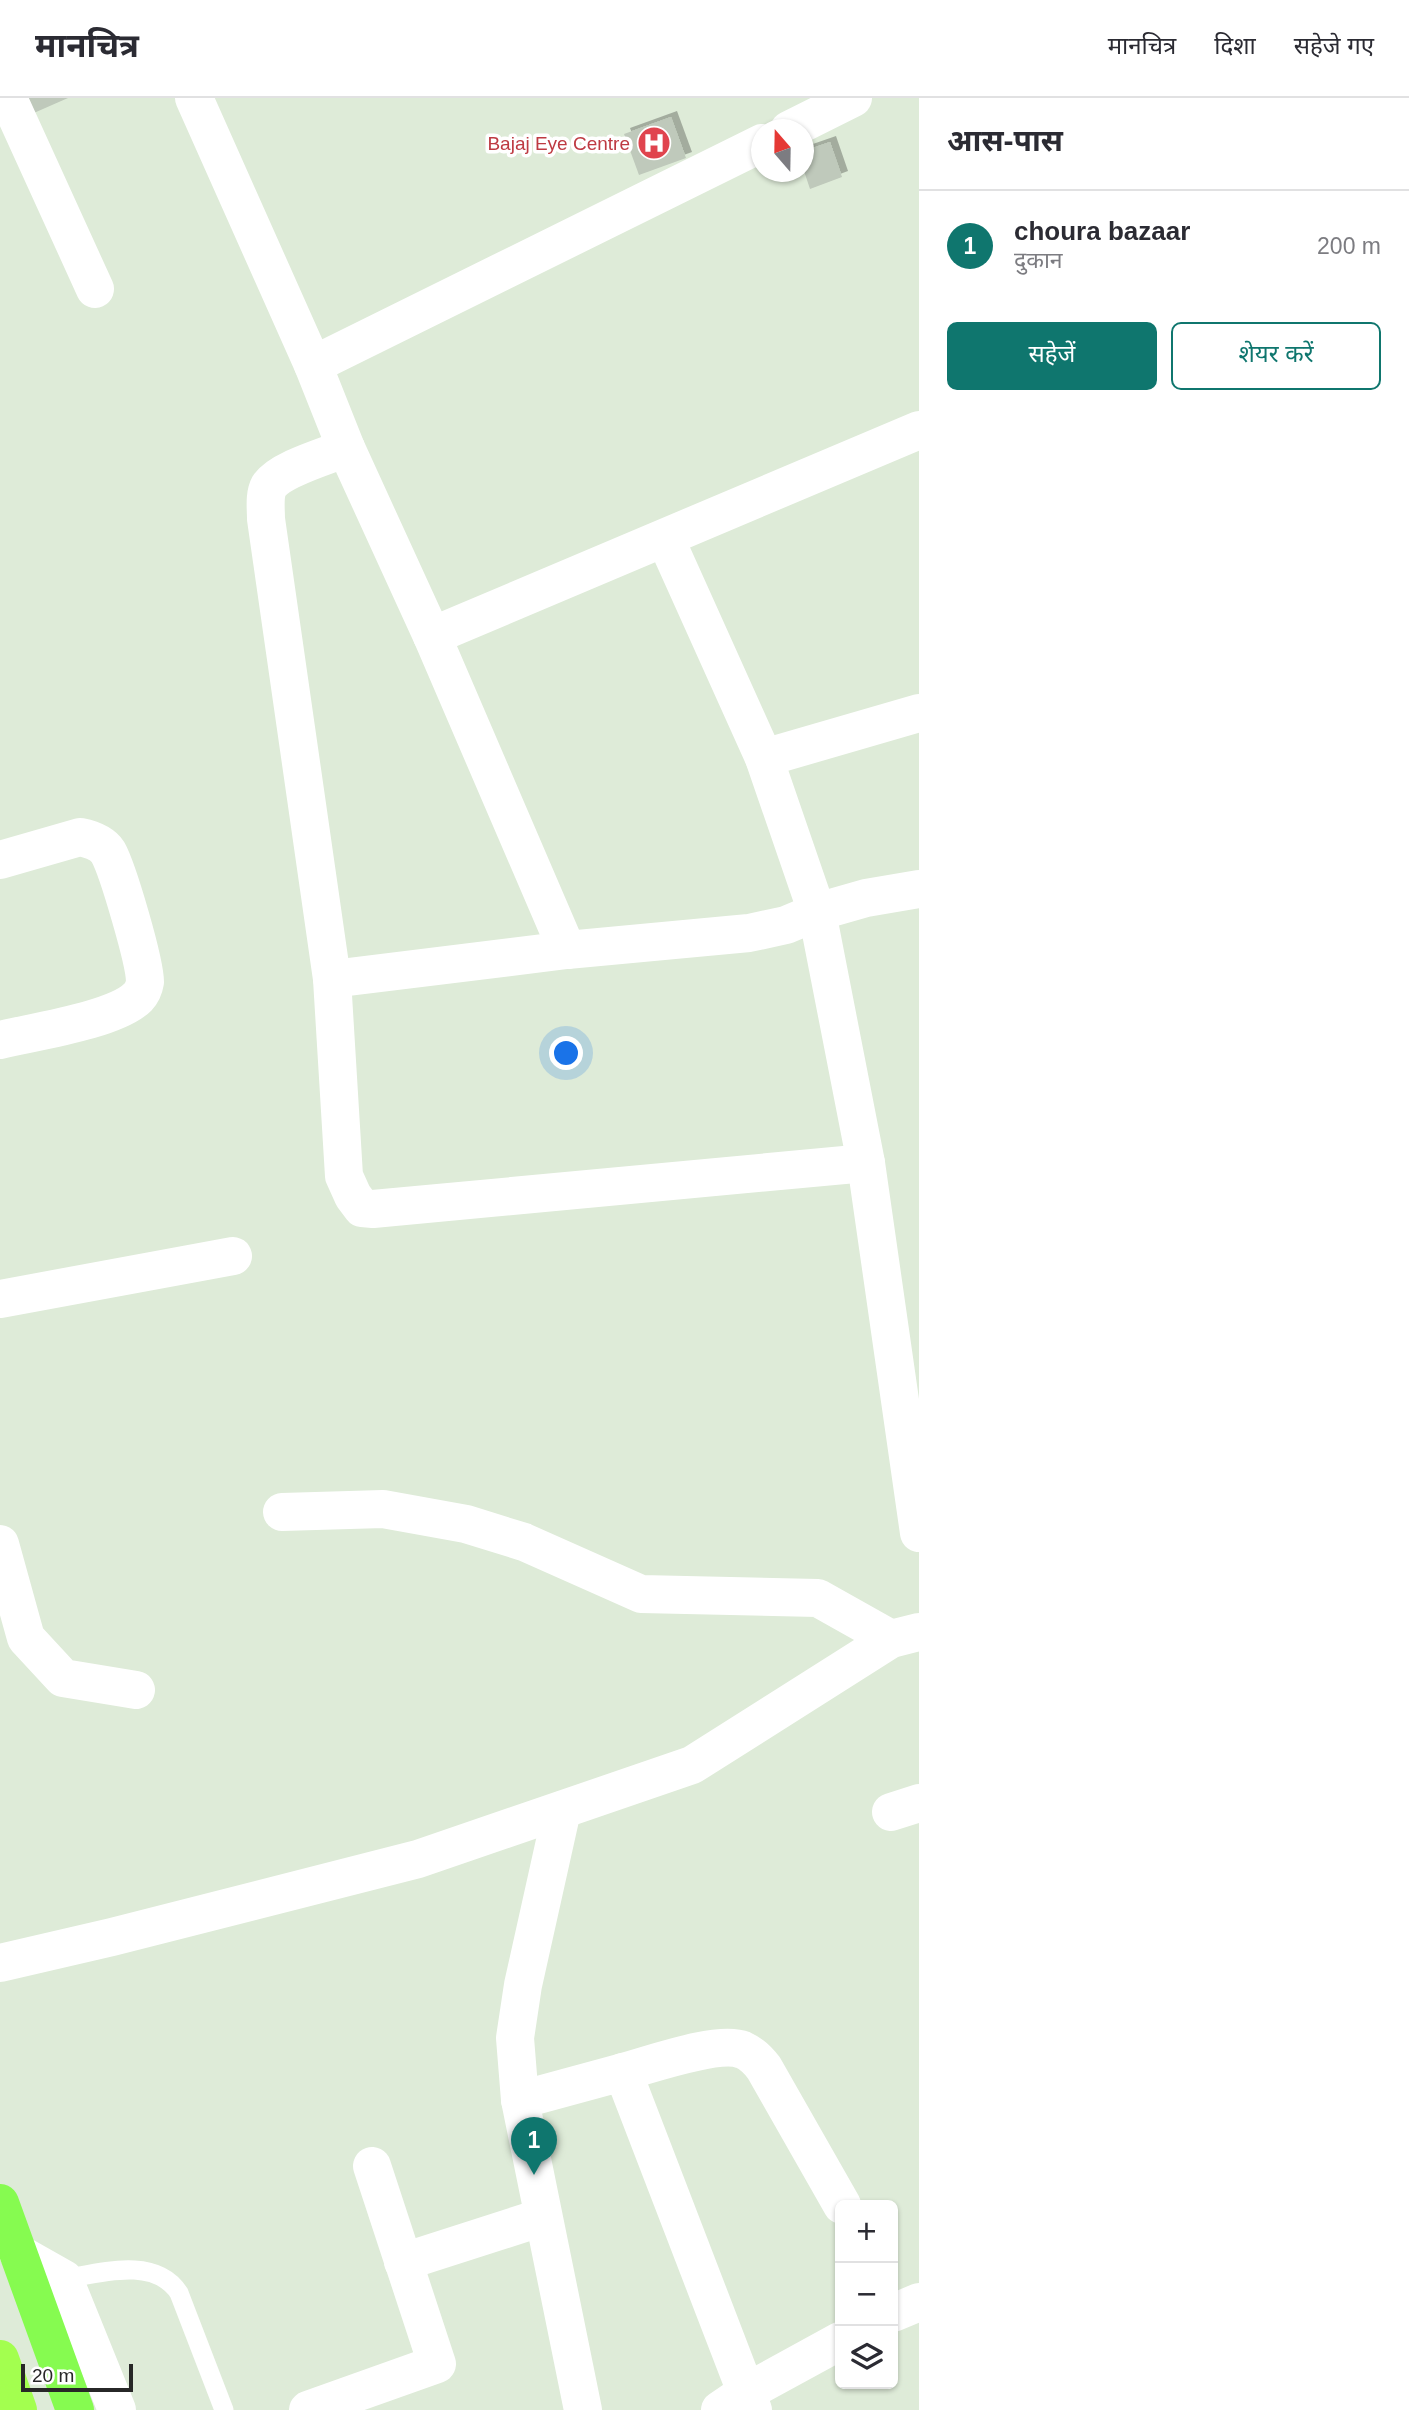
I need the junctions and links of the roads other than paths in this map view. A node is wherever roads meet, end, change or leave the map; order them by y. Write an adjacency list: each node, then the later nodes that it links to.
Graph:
1 (8, 98): 6 (street)
2 (194, 98): 7 (street)
3 (853, 98): 4 (street)
4 (811, 119)
5 (751, 148): 7 (street)
6 (95, 289)
7 (313, 365): 9 (street)
8 (919, 430): 10 (street)
9 (346, 448): 11 (street); 18 (street)
10 (665, 538): 11 (street); 13 (street)
11 (432, 636): 17 (street)
12 (919, 713): 13 (street)
13 (764, 758): 16 (street)
14 (0, 860): 19 (street)
15 (919, 889): 16 (street)
16 (817, 912): 17 (street); 20 (street)
17 (567, 950): 18 (street)
18 (332, 979): 20 (street)
19 (0, 1040)
20 (866, 1163): 24 (street)
21 (233, 1256): 22 (street)
22 (0, 1299)
23 (282, 1512): 26 (street)
24 (919, 1534)
25 (0, 1544): 27 (street)
26 (905, 1635): 28 (street)
27 (136, 1690)
28 (562, 1810): 29 (street); 31 (street)
29 (0, 1963)
30 (622, 2072): 31 (street); 33 (street); 41 (street)
31 (520, 2100): 35 (street)
32 (372, 2166): 37 (street)
33 (839, 2200)
34 (0, 2203): 36 (highway)
35 (543, 2217): 37 (street); 47 (street)
36 (18, 2253): 38 (street); 43 (highway)
37 (403, 2262): 46 (street)
38 (64, 2279): 44 (street); 45 (lane)
39 (835, 2344): 41 (street)
40 (0, 2359): 42 (highway)
41 (739, 2404)
42 (18, 2410)
43 (75, 2410)
44 (117, 2410)
45 (224, 2410)
46 (308, 2410)
47 (583, 2410)

